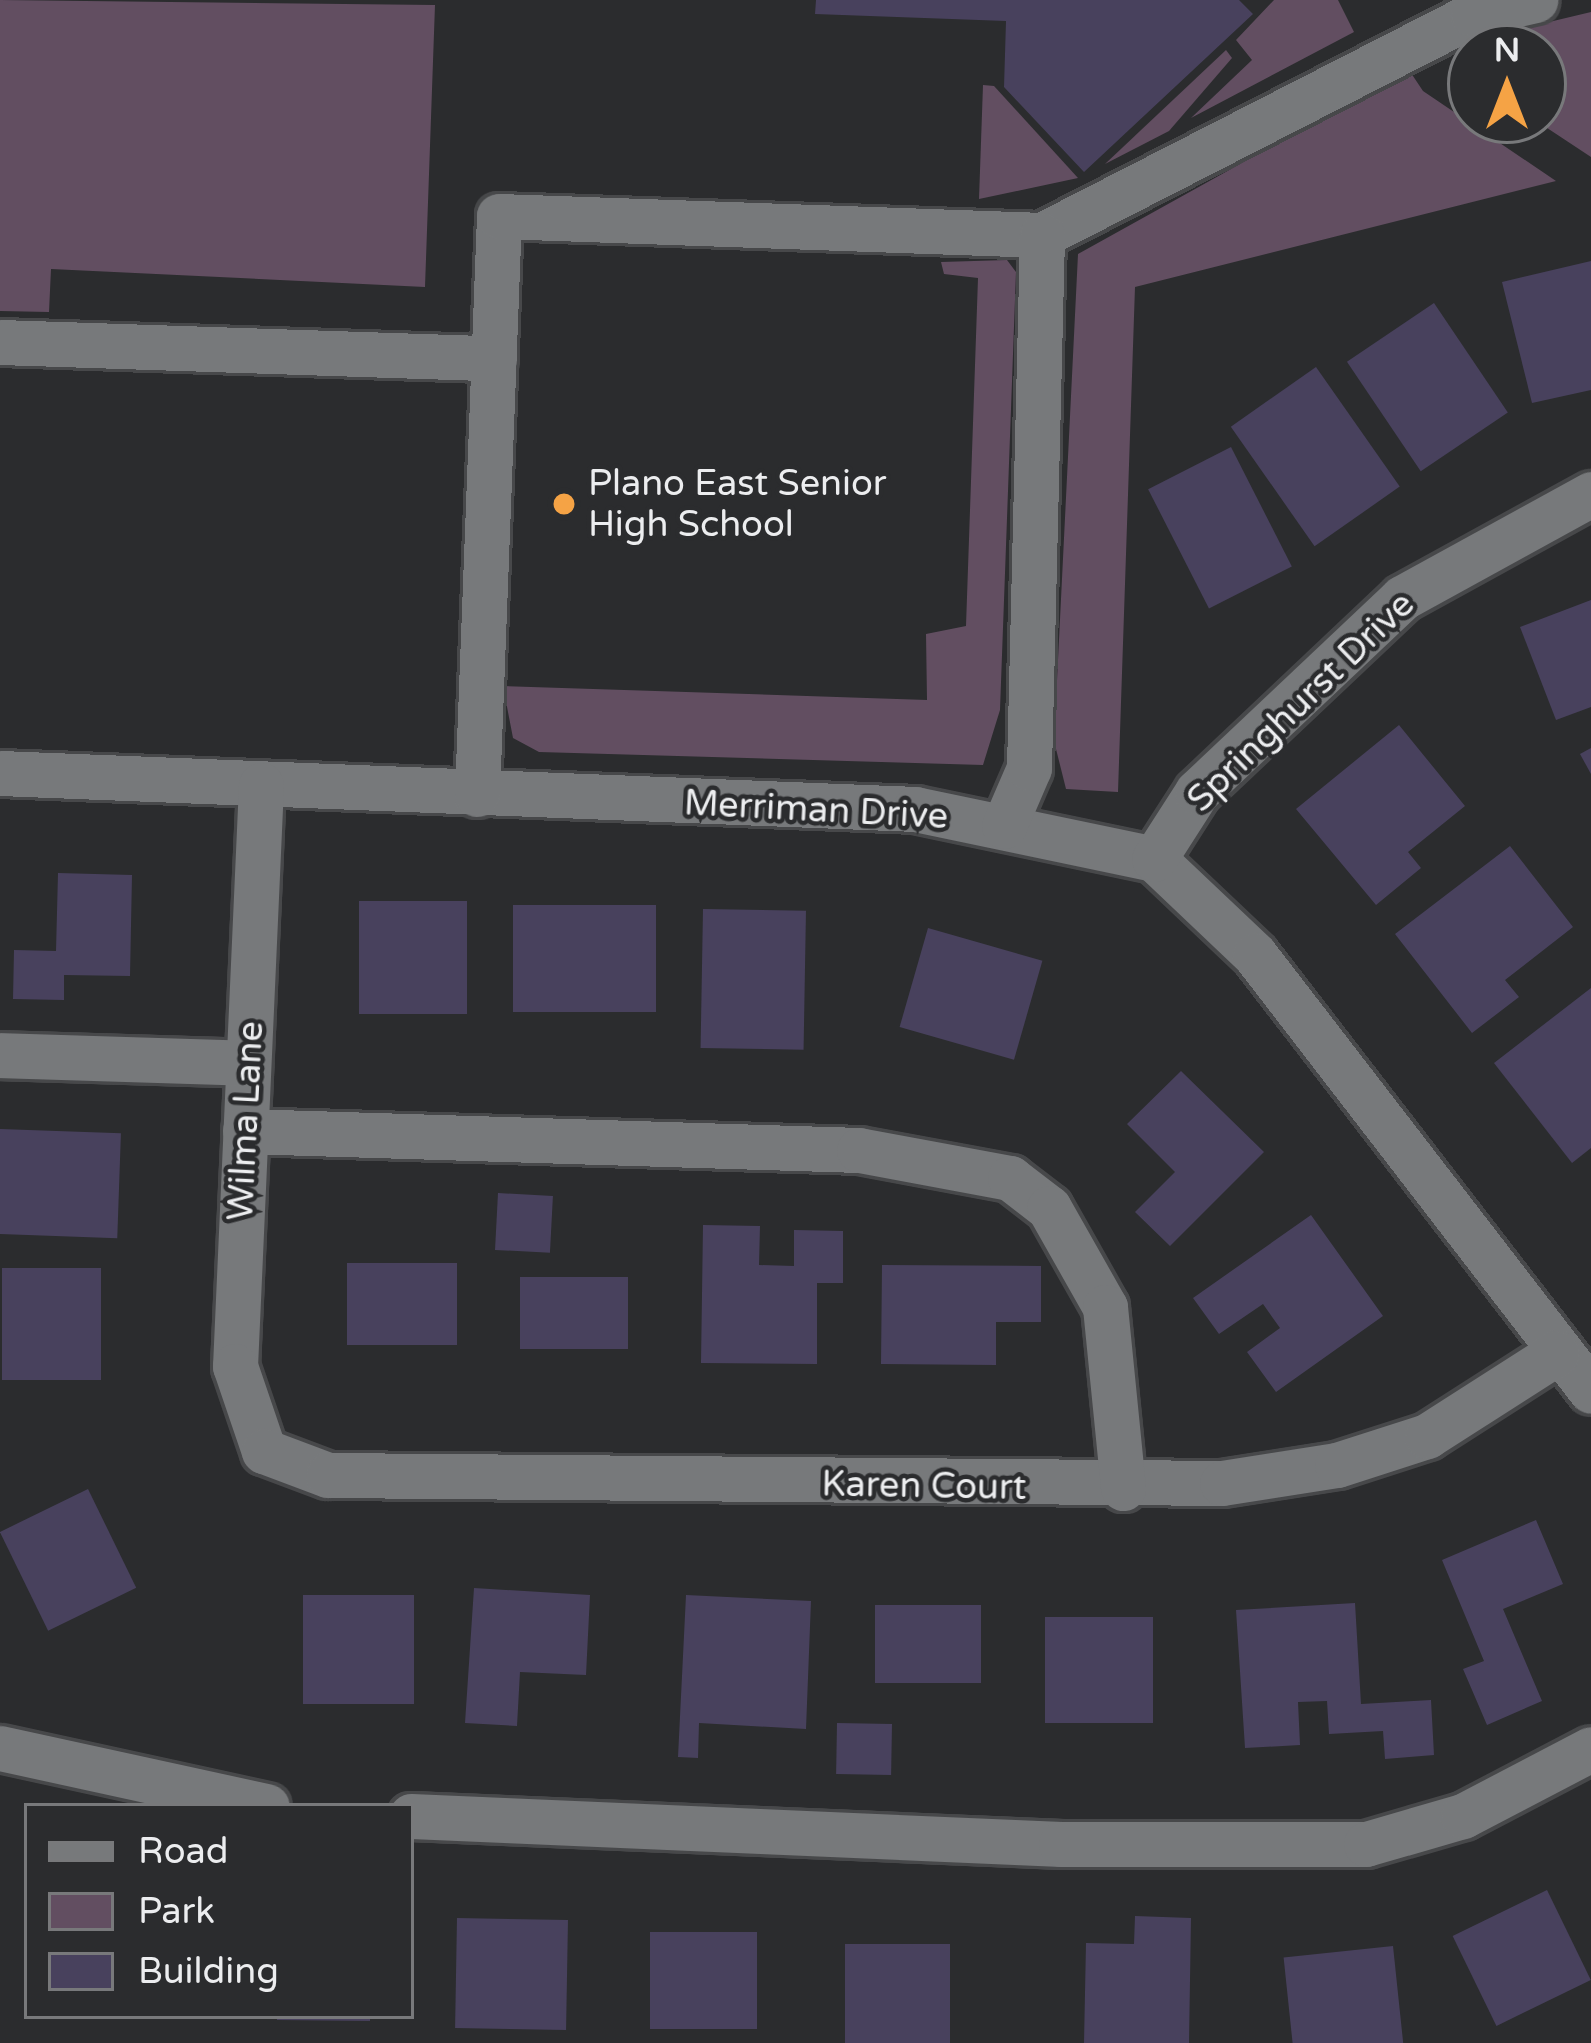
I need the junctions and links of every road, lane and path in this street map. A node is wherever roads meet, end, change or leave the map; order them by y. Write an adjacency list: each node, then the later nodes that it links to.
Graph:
1 (1535, 0): 2 (street)
2 (1042, 235): 4 (street); 9 (street)
3 (0, 342): 4 (street)
4 (494, 358): 8 (street)
5 (1591, 494): 10 (street, Springhurst Drive)
6 (0, 773): 7 (street, Merriman Drive)
7 (261, 785): 8 (street, Merriman Drive); 12 (street, Wilma Lane)
8 (477, 794): 9 (street, Merriman Drive)
9 (1004, 826): 10 (street, Merriman Drive)
10 (1154, 859): 14 (street)
11 (0, 1054): 12 (street)
12 (248, 1063): 13 (street, Wilma Lane)
13 (245, 1131): 16 (street, Wilma Lane); 17 (street)
14 (1557, 1353): 15 (street); 17 (street, Karen Court)
15 (1591, 1391)
16 (264, 1451): 17 (street, Karen Court)
17 (1123, 1488)
18 (0, 1748): 20 (street)
19 (1591, 1749): 21 (street)
20 (253, 1803)
21 (414, 1816)

